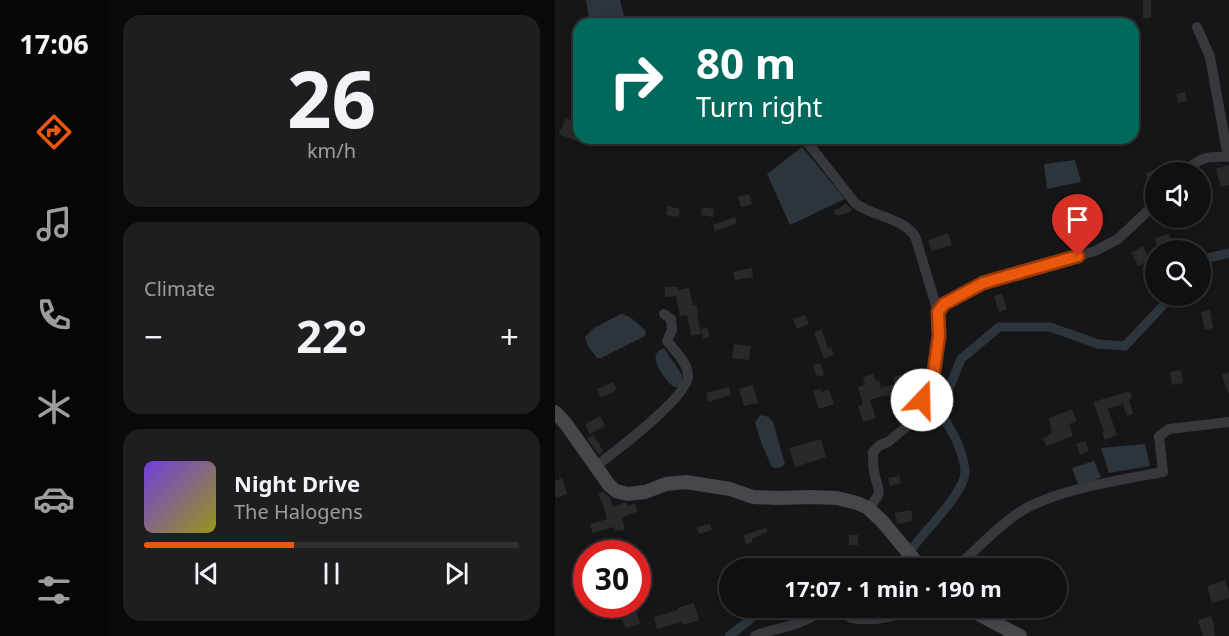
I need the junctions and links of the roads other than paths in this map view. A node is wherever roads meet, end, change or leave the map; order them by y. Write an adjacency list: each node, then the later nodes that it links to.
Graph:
1 (1197, 27): 3 (street)
2 (808, 144): 6 (street)
3 (1229, 157): 4 (street)
4 (1196, 162)
5 (1145, 213): 6 (street)
6 (938, 312): 11 (street)
7 (663, 314): 10 (street)
8 (555, 412): 10 (street)
9 (1229, 423): 13 (street)
10 (595, 467): 11 (street)
11 (868, 508): 12 (street)
12 (913, 558)
13 (967, 558)
14 (811, 618): 16 (street)
15 (986, 618): 17 (street)
16 (755, 636)
17 (1020, 636)

